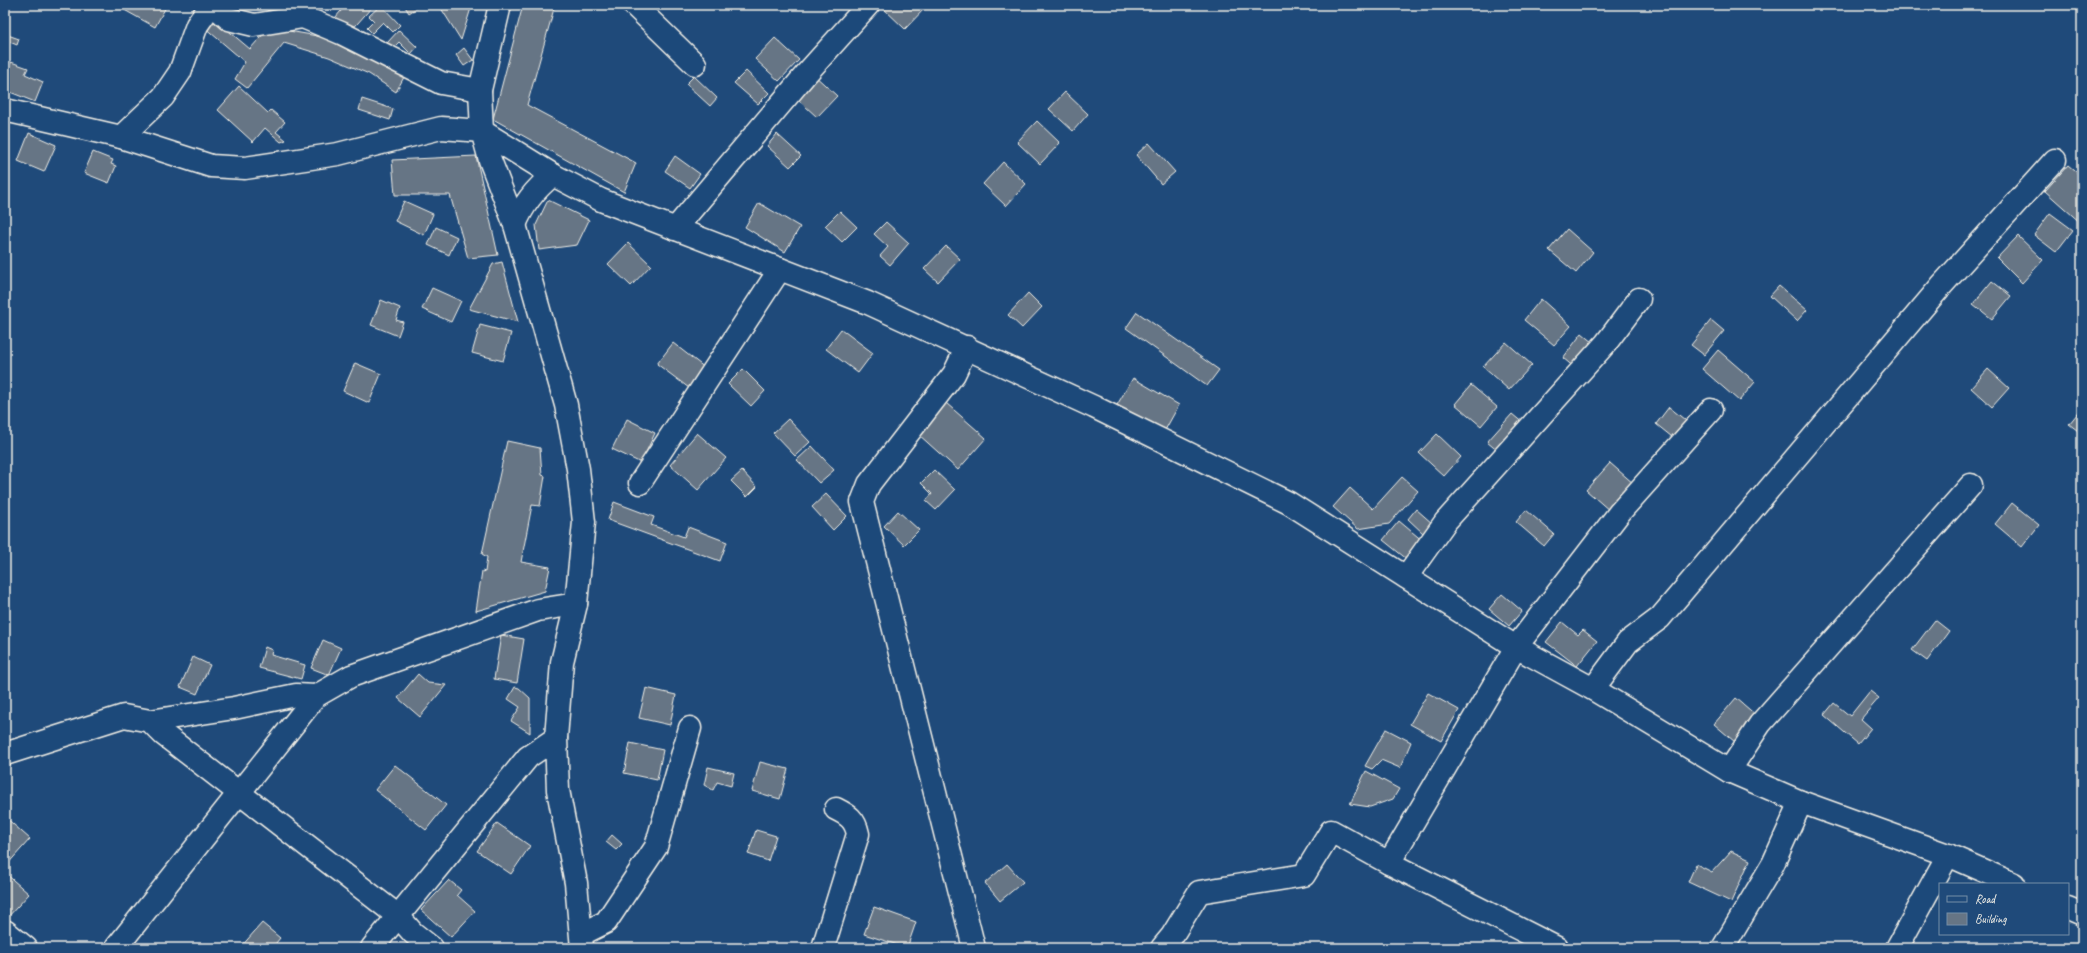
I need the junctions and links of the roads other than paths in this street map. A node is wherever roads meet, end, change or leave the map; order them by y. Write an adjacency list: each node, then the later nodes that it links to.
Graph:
1 (212, 5): 5 (street); 10 (street)
2 (500, 5): 7 (street)
3 (634, 5): 6 (street)
4 (868, 5): 14 (street)
5 (307, 11): 7 (street)
6 (695, 64)
7 (480, 90): 9 (street)
8 (5, 110): 10 (street)
9 (482, 131): 10 (street); 12 (street); 13 (street)
10 (121, 136)
11 (2055, 160): 24 (street)
12 (553, 175): 13 (street); 14 (street)
13 (515, 225): 22 (street)
14 (675, 230): 15 (street)
15 (780, 269): 17 (street); 19 (street)
16 (1639, 299): 21 (street)
17 (966, 347): 21 (street); 47 (street)
18 (1711, 410): 23 (street)
19 (640, 483)
20 (1971, 484): 30 (street)
21 (1406, 577): 23 (street)
22 (576, 604): 25 (street); 28 (street)
23 (1516, 647): 24 (street); 35 (street)
24 (1593, 689): 30 (street)
25 (316, 696): 26 (street); 31 (street)
26 (150, 721): 29 (street); 31 (street)
27 (690, 728): 41 (street)
28 (556, 738): 39 (street); 41 (street)
29 (5, 754)
30 (1729, 771): 32 (street)
31 (240, 794): 39 (street); 43 (street)
32 (1801, 802): 34 (street); 50 (street)
33 (836, 809): 46 (street)
34 (1948, 855): 36 (street); 51 (street)
35 (1389, 863): 48 (street); 49 (street)
36 (2012, 883)
37 (2069, 908): 38 (street)
38 (2082, 914)
39 (398, 916): 44 (street); 45 (street)
40 (5, 932): 42 (street)
41 (582, 941)
42 (26, 948)
43 (116, 948)
44 (372, 948)
45 (432, 948)
46 (824, 948)
47 (974, 948)
48 (1162, 948)
49 (1558, 948)
50 (1723, 948)
51 (1897, 948)

